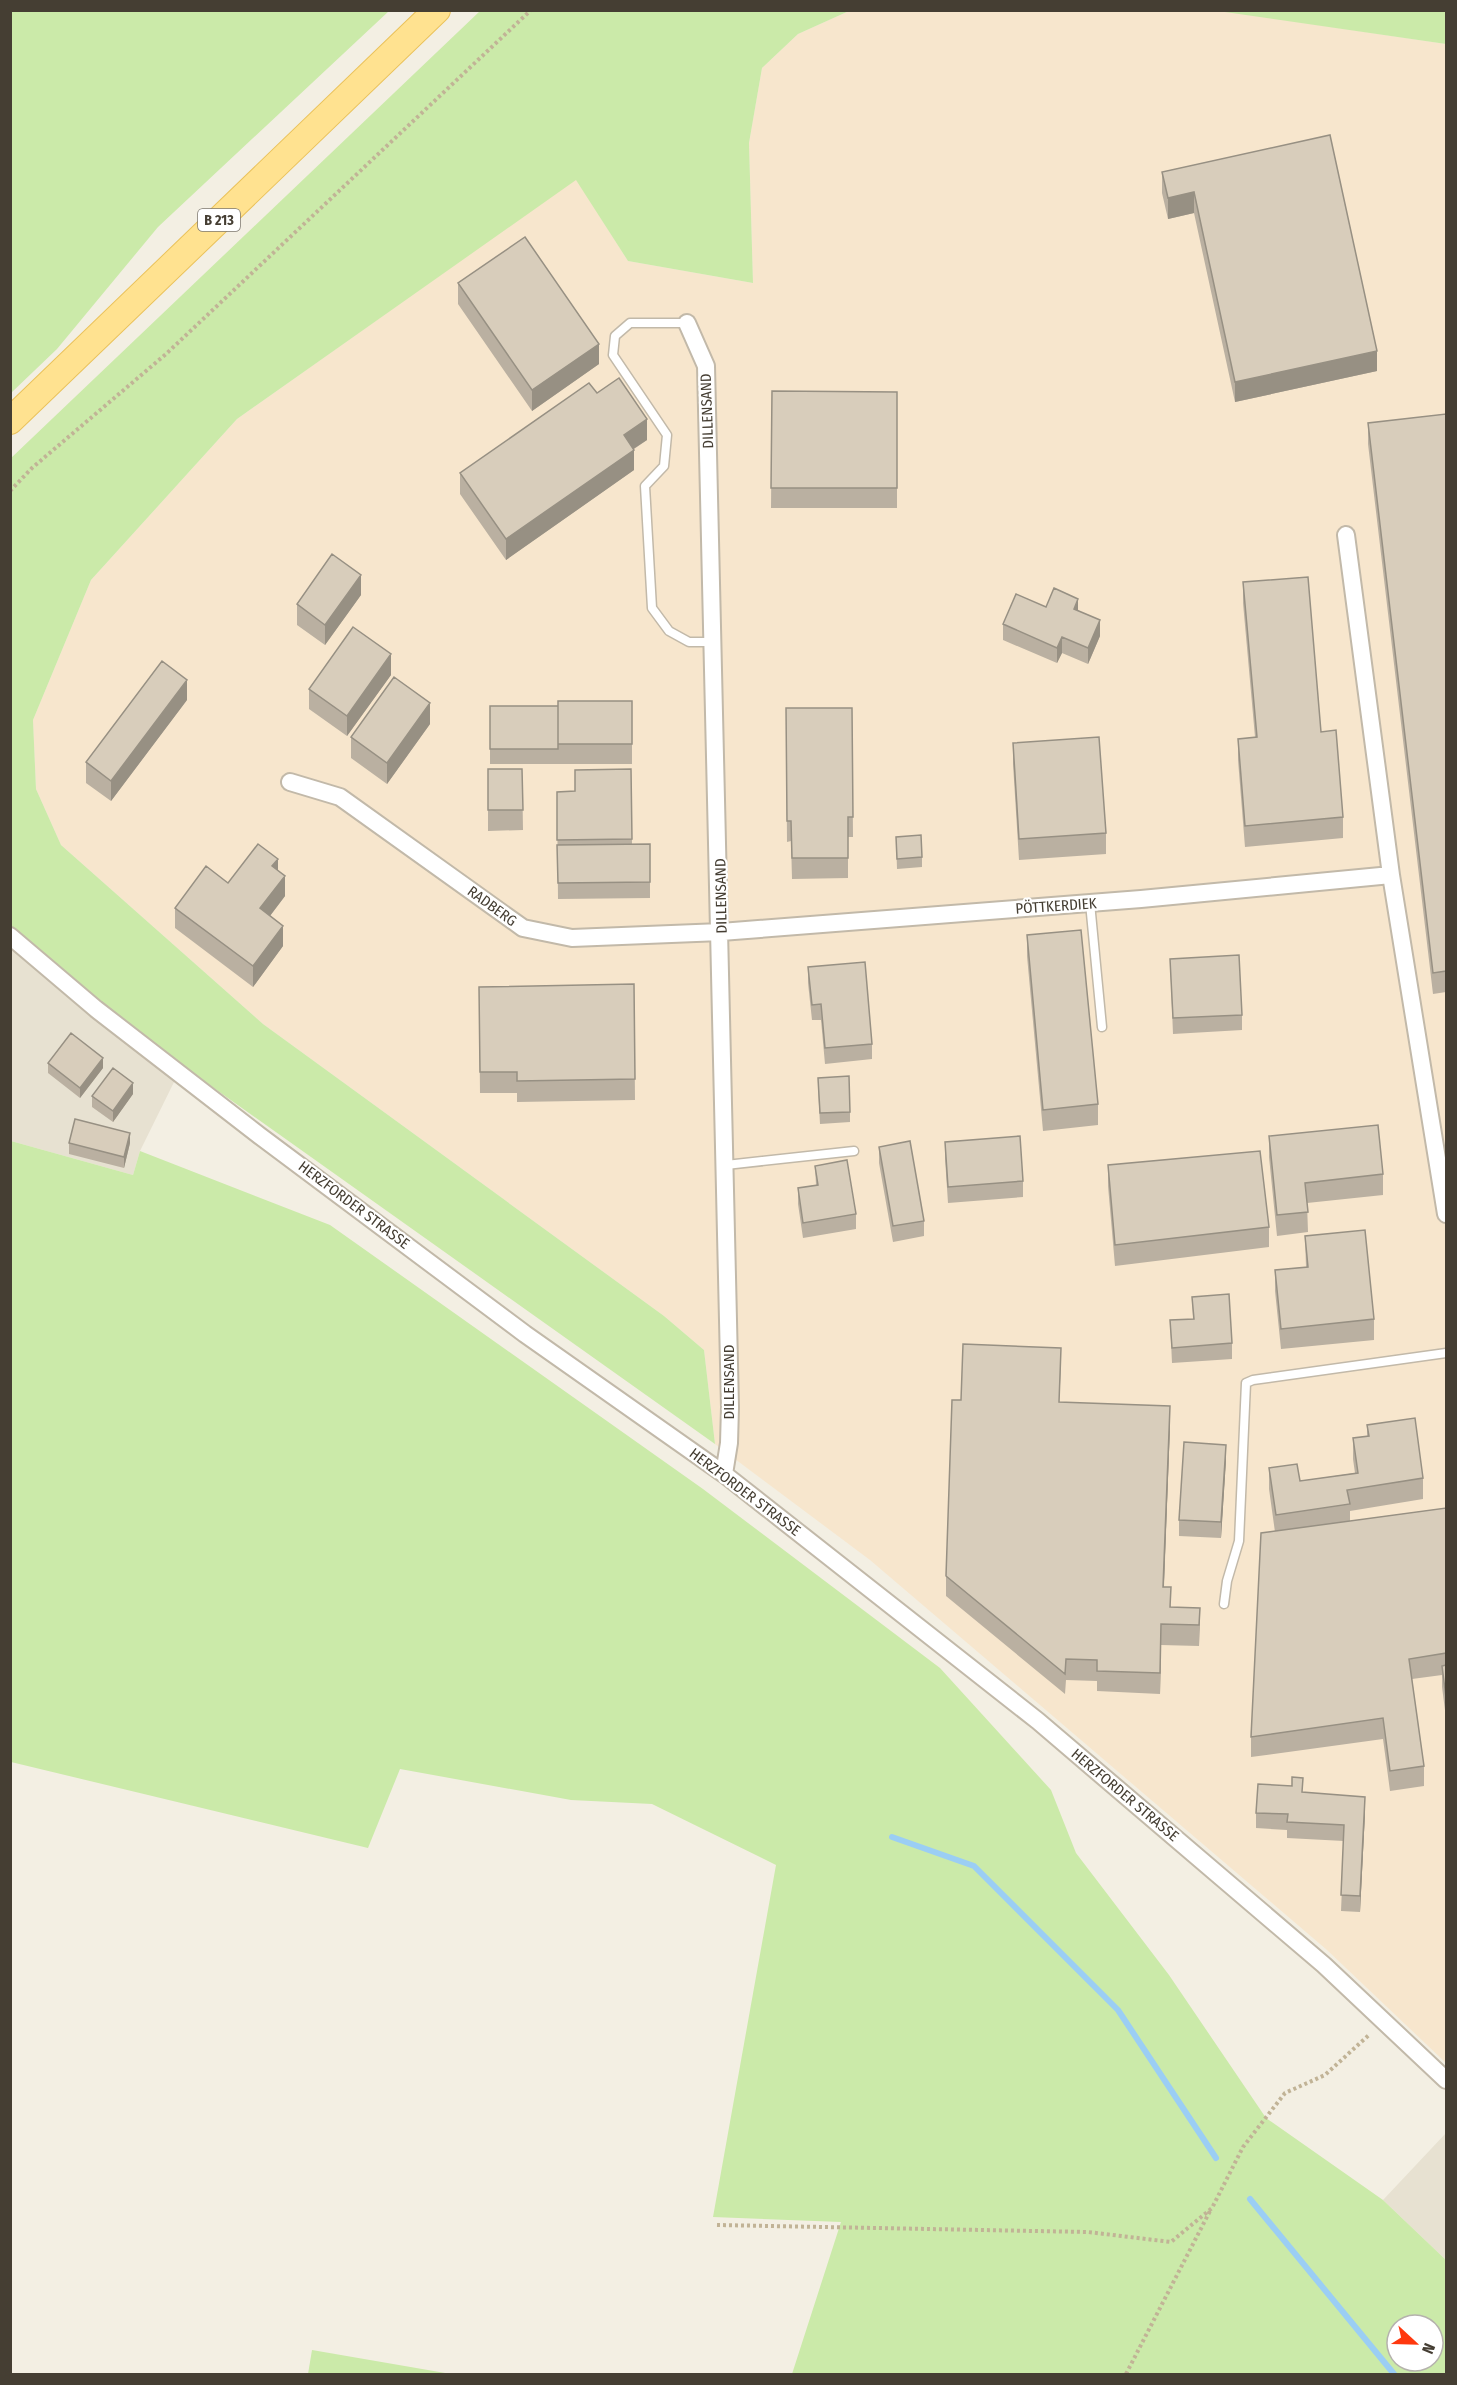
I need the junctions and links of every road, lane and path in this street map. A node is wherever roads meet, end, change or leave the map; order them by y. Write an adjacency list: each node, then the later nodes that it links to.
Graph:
1 (531, 10): 5 (path)
2 (433, 13): 4 (main road, B 213)
3 (687, 323): 7 (street, DILLENSAND); 7 (lane)
4 (10, 421)
5 (10, 490)
6 (1346, 535): 9 (street)
7 (715, 642): 11 (street, DILLENSAND)
8 (290, 782): 11 (street, RADBERG)
9 (1391, 875): 10 (street, PÖTTKERDIEK); 16 (street)
10 (1090, 903): 11 (street, PÖTTKERDIEK); 13 (lane)
11 (721, 932): 15 (street, DILLENSAND)
12 (12, 940): 18 (street, HERZFORDER STRASSE)
13 (1102, 1027)
14 (854, 1151): 15 (lane)
15 (726, 1165): 18 (street, DILLENSAND)
16 (1446, 1214)
17 (1446, 1353): 19 (lane)
18 (724, 1474): 20 (street, HERZFORDER STRASSE)
19 (1224, 1604)
20 (1384, 2022): 21 (street, HERZFORDER STRASSE); 22 (path)
21 (1446, 2080)
22 (1212, 2208): 23 (path); 24 (path)
23 (717, 2225)
24 (1126, 2374)

